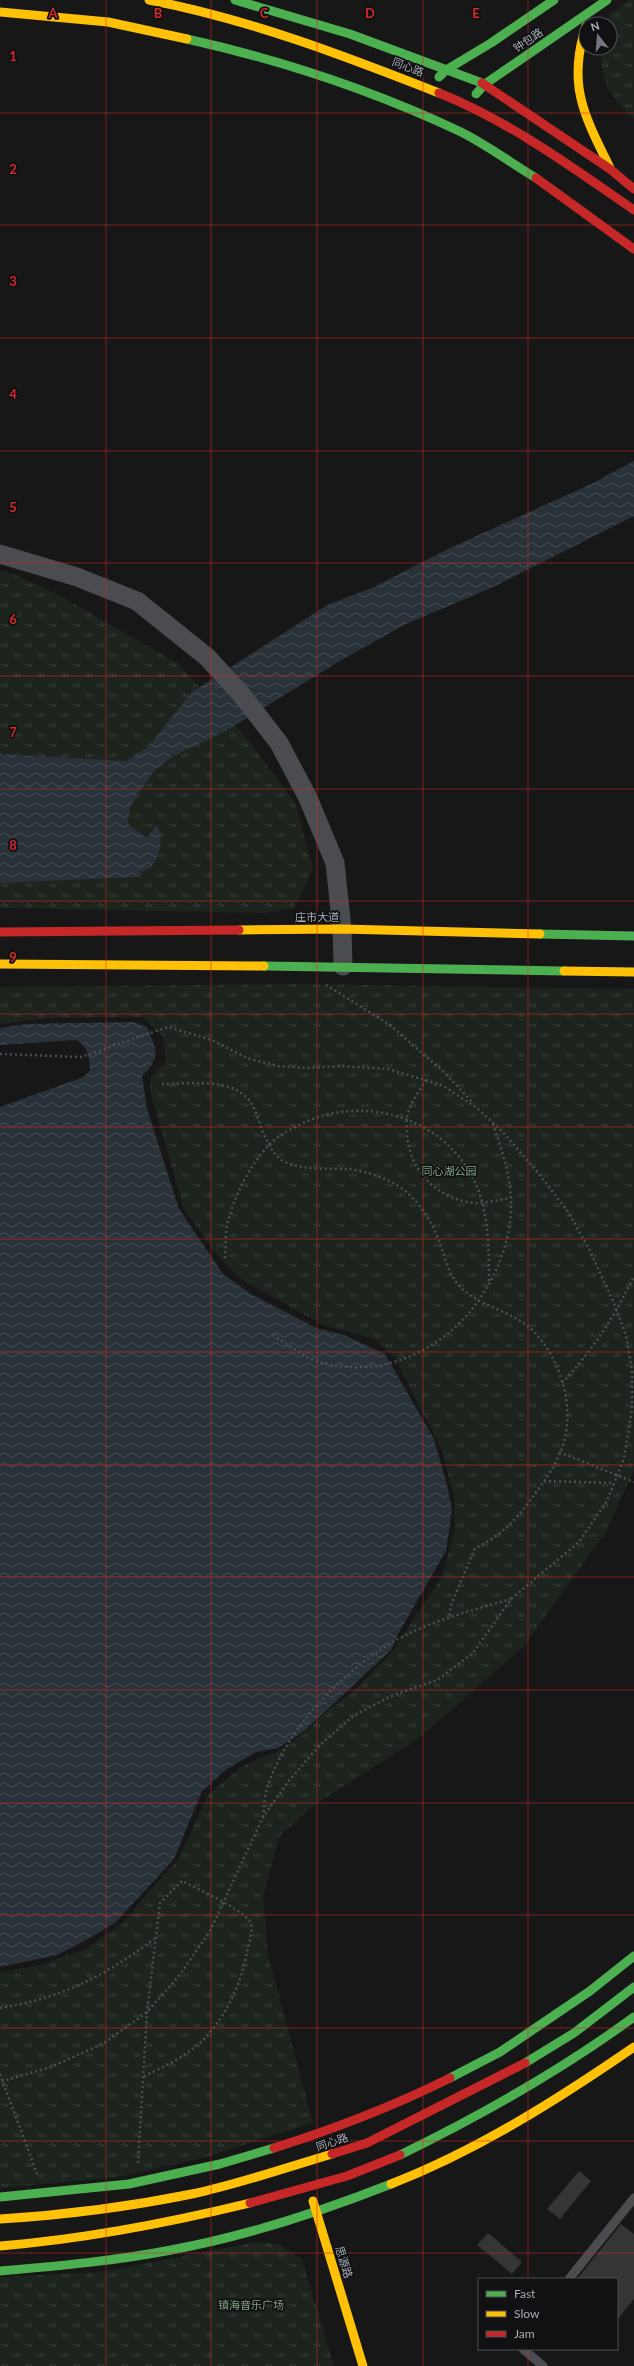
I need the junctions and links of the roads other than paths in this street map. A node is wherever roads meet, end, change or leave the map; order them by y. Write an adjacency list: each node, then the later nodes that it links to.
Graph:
1 (149, 0): 11 (street, 同心路)
2 (235, 0): 9 (street, 同心路)
3 (554, 0): 9 (street, 钟包路)
4 (607, 0): 5 (street, 钟包路)
5 (593, 10): 7 (street); 10 (street, 钟包路)
6 (0, 12): 16 (street)
7 (590, 16)
8 (578, 53): 13 (street)
9 (446, 70): 10 (street, 同心路); 11 (street, 钟包路)
10 (485, 84): 12 (street, 钟包路); 13 (street, 同心路)
11 (428, 88): 12 (street, 同心路)
12 (467, 104): 15 (street, 同心路)
13 (610, 169): 14 (street, 同心路)
14 (634, 190)
15 (634, 210)
16 (634, 249)
17 (0, 554): 18 (street)
18 (342, 929): 19 (street, 庄市大道); 20 (street, 庄市大道); 22 (street)
19 (0, 932)
20 (634, 936)
21 (0, 964): 22 (street)
22 (343, 966): 23 (street)
23 (634, 972)
24 (634, 1956): 30 (street)
25 (634, 1987): 28 (street, 同心路)
26 (634, 2017): 29 (street)
27 (634, 2047): 32 (street)
28 (303, 2170): 29 (street, 思源路); 33 (street, 同心路)
29 (309, 2188): 32 (street, 思源路); 34 (street)
30 (0, 2197)
31 (634, 2198): 36 (lane)
32 (317, 2214): 35 (street); 38 (street, 思源路)
33 (0, 2219)
34 (0, 2246)
35 (0, 2271)
36 (570, 2278)
37 (524, 2350): 39 (lane)
38 (363, 2366)
39 (543, 2366)

